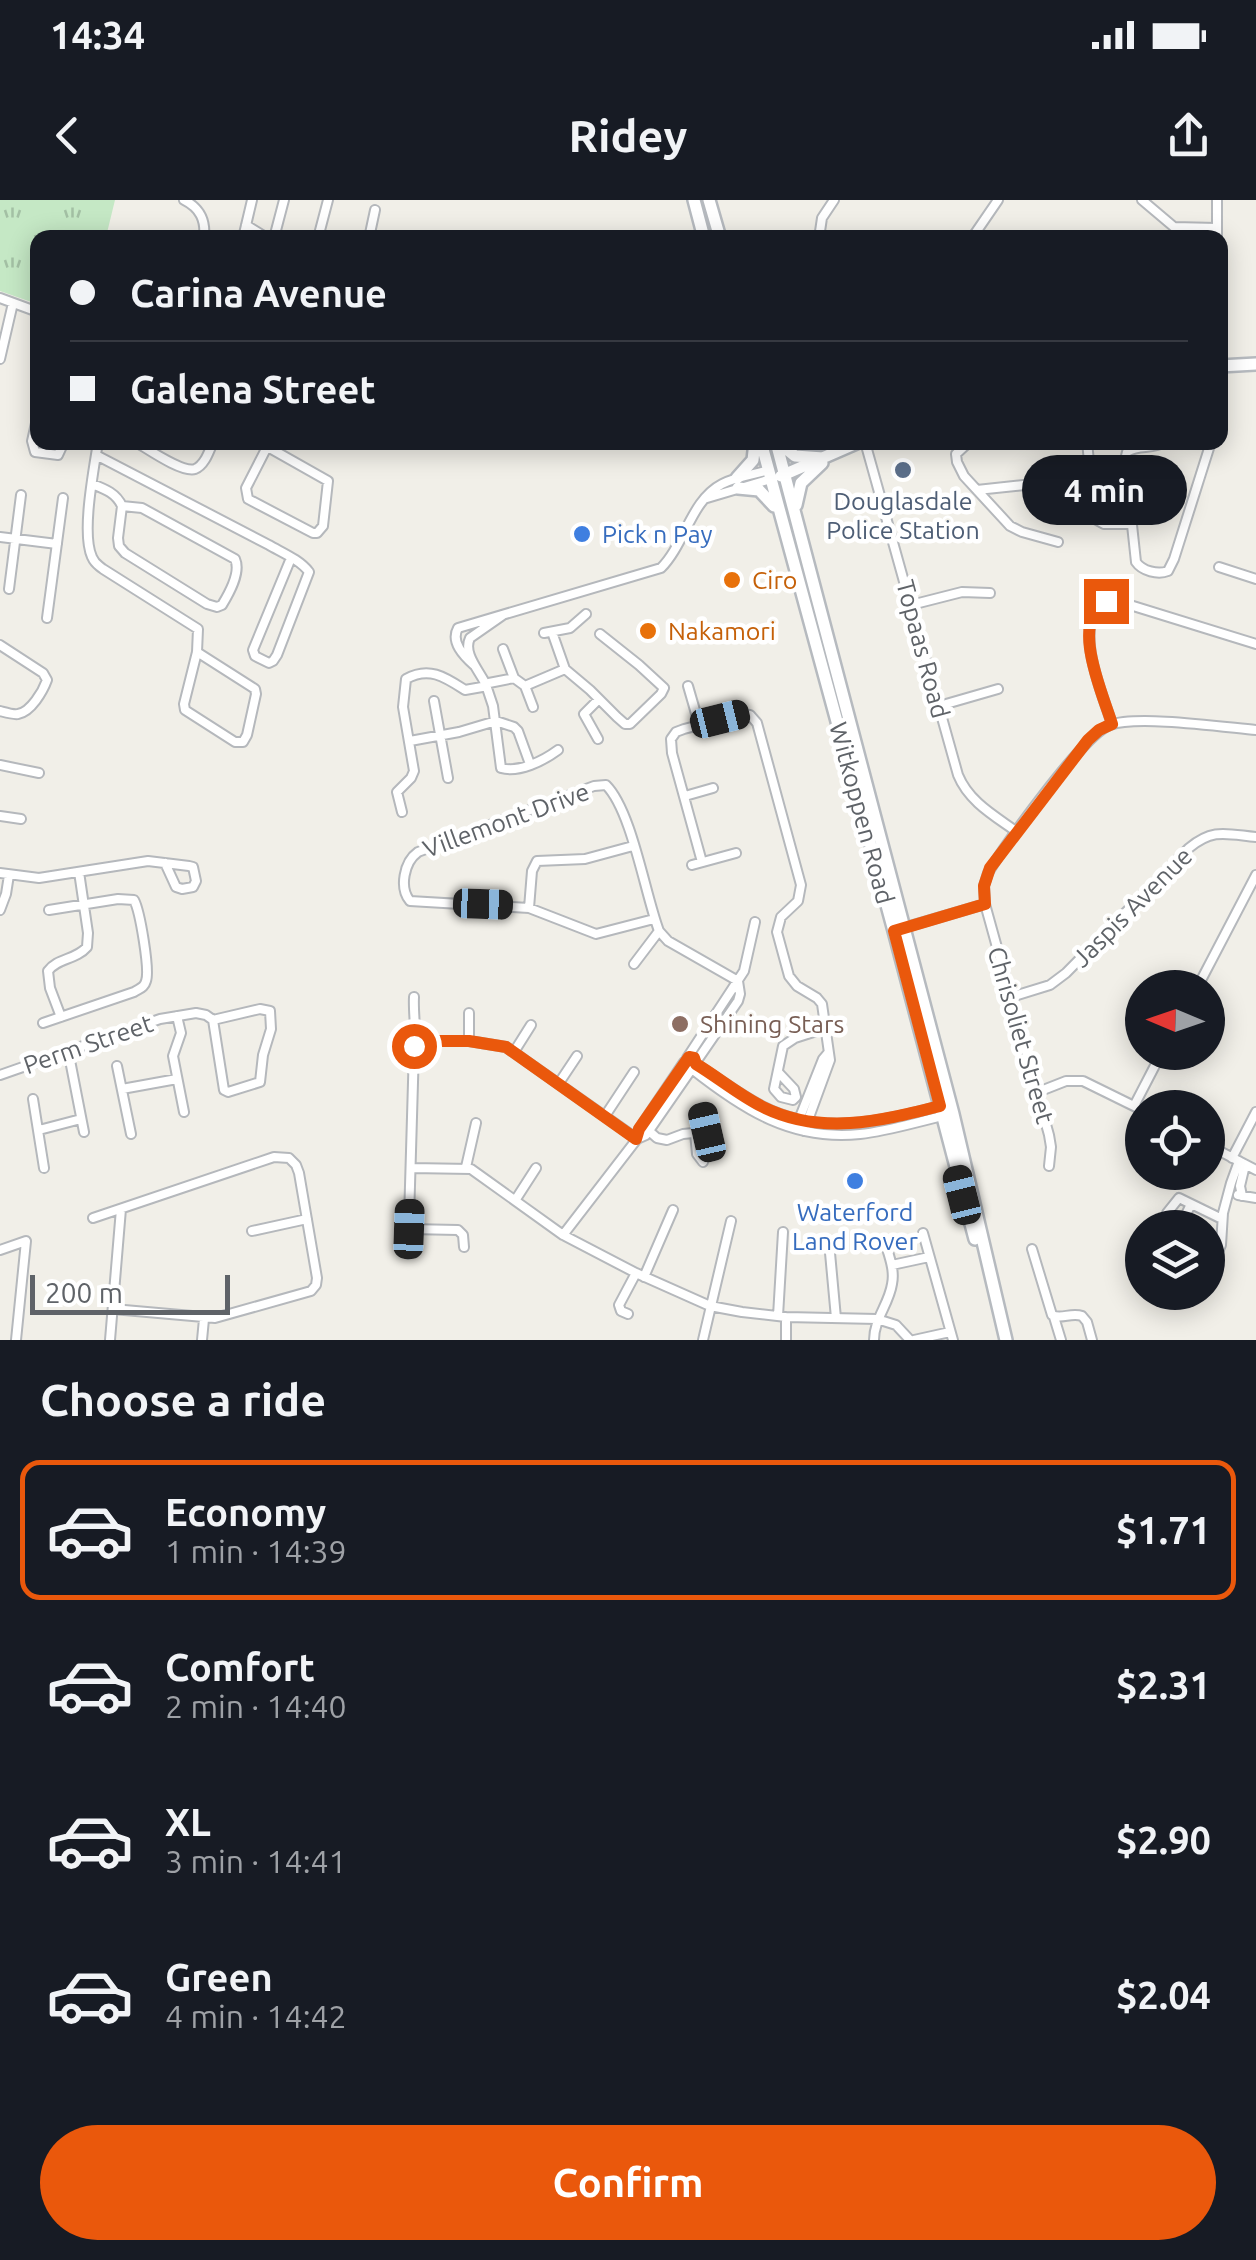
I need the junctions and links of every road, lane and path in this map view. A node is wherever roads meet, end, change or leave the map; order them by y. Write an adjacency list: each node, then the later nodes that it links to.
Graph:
1 (184, 200): 13 (street)
2 (252, 200): 12 (street)
3 (284, 200): 16 (street)
4 (328, 200): 17 (street)
5 (694, 200): 19 (main road)
6 (710, 200): 20 (main road)
7 (834, 200): 21 (street)
8 (998, 200): 22 (street)
9 (1142, 200): 23 (street)
10 (1217, 200): 24 (street)
11 (375, 210): 18 (street)
12 (246, 225): 14 (street); 15 (street)
13 (205, 230)
14 (245, 230)
15 (255, 230)
16 (273, 230)
17 (320, 230)
18 (371, 230)
19 (702, 230)
20 (718, 230)
21 (820, 230)
22 (977, 230)
23 (1196, 230)
24 (1217, 230)
25 (0, 298): 26 (street)
26 (13, 303): 27 (street); 28 (street)
27 (30, 309)
28 (2, 337): 29 (street)
29 (0, 360)
30 (1256, 364): 31 (main road)
31 (1228, 366)
32 (34, 450): 33 (street)
33 (60, 450)
34 (97, 450): 49 (street)
35 (150, 450): 36 (street)
36 (208, 450)
37 (261, 450): 38 (street)
38 (272, 450)
39 (755, 450): 54 (main road)
40 (761, 450): 52 (main road, Witkoppen Road)
41 (779, 450): 51 (main road, Witkoppen Road)
42 (787, 450): 50 (main road)
43 (844, 450): 50 (main road)
44 (864, 450): 72 (street, Topaas Road)
45 (959, 450): 56 (street)
46 (1088, 450): 53 (street)
47 (1133, 450): 62 (street)
48 (1208, 450): 62 (street)
49 (96, 454): 55 (street); 67 (street)
50 (825, 458): 51 (main road); 61 (main road)
51 (784, 470): 52 (main road); 61 (main road, Witkoppen Road)
52 (770, 474): 54 (street); 60 (main road, Witkoppen Road)
53 (1090, 478): 56 (street); 62 (street)
54 (737, 483): 60 (main road); 73 (street)
55 (92, 484): 59 (street); 82 (street)
56 (977, 490): 65 (street)
57 (21, 495): 64 (street)
58 (64, 498): 66 (street)
59 (122, 506): 59 (street)
60 (779, 514): 127 (main road, Witkoppen Road)
61 (796, 519): 127 (main road, Witkoppen Road)
62 (1130, 524)
63 (0, 537): 64 (street)
64 (15, 539): 66 (street); 70 (street)
65 (1058, 542)
66 (57, 544): 75 (street)
67 (292, 558): 67 (street)
68 (1219, 567): 69 (street)
69 (1256, 579)
70 (9, 588)
71 (990, 593): 72 (street)
72 (911, 605): 93 (street, Topaas Road)
73 (506, 612): 77 (street); 78 (street)
74 (586, 614): 84 (street)
75 (47, 618)
76 (600, 634): 90 (street)
77 (456, 641): 78 (street); 83 (street)
78 (467, 642): 83 (street)
79 (0, 644): 94 (street)
80 (1256, 644): 97 (street)
81 (503, 649): 85 (street)
82 (197, 652): 82 (street)
83 (474, 665): 86 (street)
84 (565, 669): 87 (street); 90 (street)
85 (514, 678): 86 (street); 87 (street)
86 (485, 685): 95 (street); 101 (street)
87 (525, 686): 92 (street)
88 (688, 686): 96 (street)
89 (998, 688): 93 (street)
90 (599, 699): 100 (street)
91 (434, 701): 99 (street)
92 (534, 706)
93 (939, 706): 112 (street, Topaas Road)
94 (0, 711)
95 (496, 721): 99 (street); 103 (street); 103 (street)
96 (700, 724): 108 (street); 140 (street)
97 (1112, 724): 98 (street); 112 (street)
98 (1256, 730)
99 (442, 734): 101 (street); 106 (street)
100 (598, 739)
101 (410, 741): 109 (street)
102 (558, 750): 103 (street)
103 (530, 764)
104 (0, 765): 105 (street)
105 (39, 773)
106 (448, 778)
107 (713, 788): 108 (street)
108 (684, 796): 115 (street)
109 (402, 812)
110 (0, 816): 111 (street)
111 (22, 819)
112 (1017, 832): 121 (street)
113 (1256, 836): 133 (street, Jaspis Avenue)
114 (634, 846): 122 (street); 122 (street, Villemont Drive); 125 (street)
115 (736, 853)
116 (165, 863): 116 (street); 117 (street)
117 (79, 872): 118 (street); 120 (street)
118 (4, 874): 123 (street)
119 (1256, 875): 130 (street)
120 (84, 904): 124 (street); 136 (street); 136 (street)
121 (985, 904): 127 (street); 133 (street, Chrisoliet Street)
122 (530, 908): 125 (street, Villemont Drive)
123 (0, 910)
124 (49, 910)
125 (654, 919): 128 (street)
126 (756, 922): 131 (street)
127 (899, 929): 159 (main road, Witkoppen Road)
128 (659, 932): 129 (street); 131 (street)
129 (634, 964)
130 (1206, 970)
131 (738, 981): 146 (street)
132 (414, 997): 142 (street)
133 (1012, 997): 154 (street, Chrisoliet Street)
134 (470, 1013): 141 (street)
135 (177, 1016): 137 (street); 143 (street, Perm Street); 151 (street)
136 (60, 1017): 138 (street)
137 (213, 1020): 137 (street)
138 (43, 1024)
139 (531, 1025): 144 (street)
140 (826, 1028): 149 (street); 165 (street)
141 (469, 1041): 142 (street); 144 (street)
142 (416, 1044): 176 (street)
143 (68, 1050): 150 (street, Perm Street); 163 (street)
144 (514, 1052): 152 (street)
145 (577, 1056): 152 (street)
146 (691, 1064): 156 (street); 165 (street)
147 (117, 1066): 153 (street)
148 (634, 1072): 162 (street)
149 (778, 1072)
150 (0, 1075)
151 (177, 1079): 153 (street); 160 (street)
152 (559, 1083): 162 (street)
153 (122, 1088): 170 (street)
154 (1038, 1092): 157 (street); 174 (street, Chrisoliet Street)
155 (33, 1100): 166 (street)
156 (664, 1100): 167 (street); 171 (street)
157 (1125, 1102)
158 (702, 1108): 169 (street)
159 (946, 1110): 165 (street); 223 (main road, Witkoppen Road)
160 (184, 1112)
161 (1256, 1112): 173 (street)
162 (605, 1116): 171 (street)
163 (81, 1118): 166 (street); 168 (street)
164 (476, 1124): 177 (street)
165 (802, 1125)
166 (39, 1130): 175 (street)
167 (649, 1131): 169 (street); 171 (street)
168 (84, 1132)
169 (695, 1133): 172 (street)
170 (131, 1134)
171 (636, 1139): 197 (street)
172 (703, 1162)
173 (1245, 1165): 179 (street); 180 (street)
174 (1049, 1166)
175 (44, 1168)
176 (411, 1168): 177 (street); 193 (street)
177 (466, 1168): 182 (street)
178 (536, 1168): 182 (street)
179 (1241, 1191): 180 (street); 181 (street)
180 (1229, 1195): 189 (street)
181 (1256, 1198)
182 (516, 1200): 197 (street)
183 (1192, 1204): 186 (street); 187 (street); 188 (street)
184 (121, 1209): 190 (street); 191 (street); 208 (street)
185 (673, 1210): 206 (street)
186 (1170, 1210)
187 (1189, 1210)
188 (1204, 1210)
189 (1225, 1210)
190 (93, 1218)
191 (306, 1219): 194 (street); 213 (street)
192 (732, 1221): 207 (street)
193 (409, 1229): 200 (street); 203 (street)
194 (252, 1231)
195 (783, 1232): 210 (street)
196 (923, 1232): 204 (street)
197 (563, 1235): 206 (street)
198 (829, 1242): 212 (street)
199 (885, 1242): 205 (street)
200 (464, 1247)
201 (1032, 1249): 211 (street)
202 (0, 1250): 216 (street)
203 (408, 1254)
204 (930, 1257): 205 (street); 215 (street)
205 (892, 1265): 214 (street)
206 (640, 1275): 207 (street); 209 (street)
207 (710, 1306): 210 (street); 219 (street)
208 (113, 1309): 213 (street); 217 (street)
209 (628, 1314)
210 (782, 1317): 212 (street); 220 (street)
211 (1054, 1317): 224 (street); 225 (street)
212 (836, 1318): 214 (street)
213 (204, 1319): 218 (street)
214 (877, 1319): 221 (street); 222 (street)
215 (952, 1336): 222 (street)
216 (16, 1340)
217 (110, 1340)
218 (202, 1340)
219 (703, 1340)
220 (786, 1340)
221 (874, 1340)
222 (912, 1340)
223 (1006, 1340)
224 (1061, 1340)
225 (1092, 1340)

